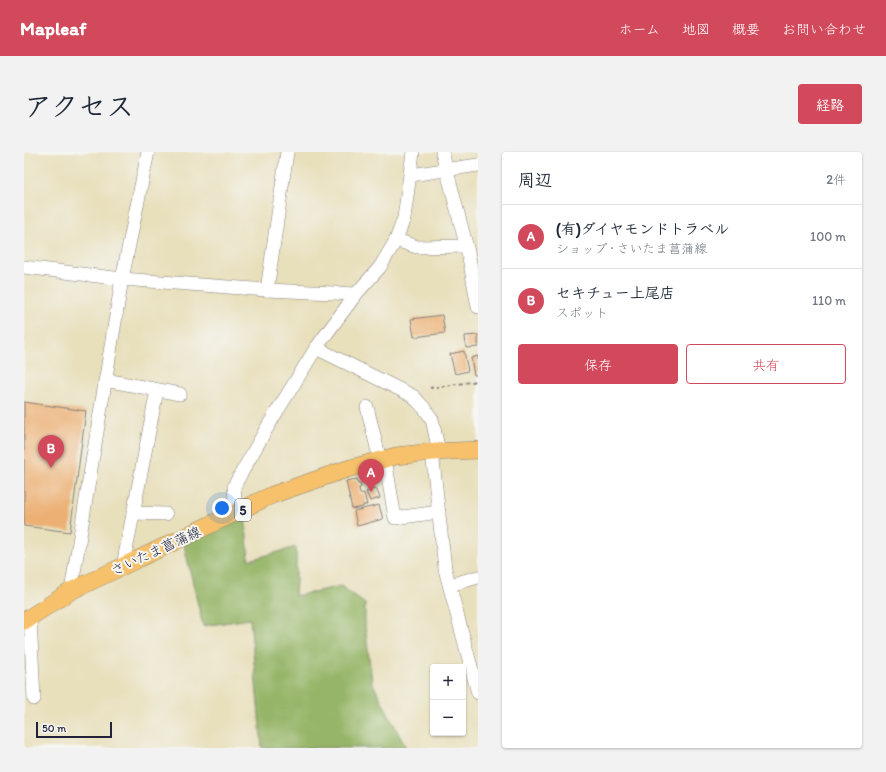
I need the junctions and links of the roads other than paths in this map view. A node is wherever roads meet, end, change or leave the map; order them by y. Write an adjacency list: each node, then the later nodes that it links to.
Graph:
1 (148, 152): 11 (street)
2 (287, 152): 12 (street)
3 (413, 152): 7 (street)
4 (442, 152): 6 (street)
5 (478, 165): 6 (street)
6 (446, 169): 7 (street); 9 (street)
7 (410, 175): 8 (street)
8 (396, 240): 9 (street); 13 (street)
9 (471, 250): 14 (street)
10 (24, 267): 11 (street)
11 (122, 279): 12 (street); 16 (street)
12 (267, 290): 13 (street)
13 (356, 294): 15 (street)
14 (478, 307)
15 (316, 348): 21 (street); 25 (street)
16 (106, 380): 17 (street); 30 (street)
17 (157, 390): 18 (street); 24 (street)
18 (180, 394)
19 (367, 407): 22 (street)
20 (478, 450): 21 (main road, さいたま菖蒲線 / 5)
21 (436, 452): 22 (main road, さいたま菖蒲線 / 5); 23 (street)
22 (383, 459): 23 (street); 25 (main road, さいたま菖蒲線 / 5)
23 (439, 512): 29 (street)
24 (133, 513): 26 (street); 27 (street)
25 (236, 513): 27 (main road, さいたま菖蒲線 / 5)
26 (166, 514)
27 (123, 566): 30 (main road, さいたま菖蒲線 / 5)
28 (478, 577): 29 (street)
29 (450, 584): 32 (street)
30 (71, 591): 31 (main road, さいたま菖蒲線 / 5)
31 (27, 619): 33 (street)
32 (478, 693)
33 (34, 699)

